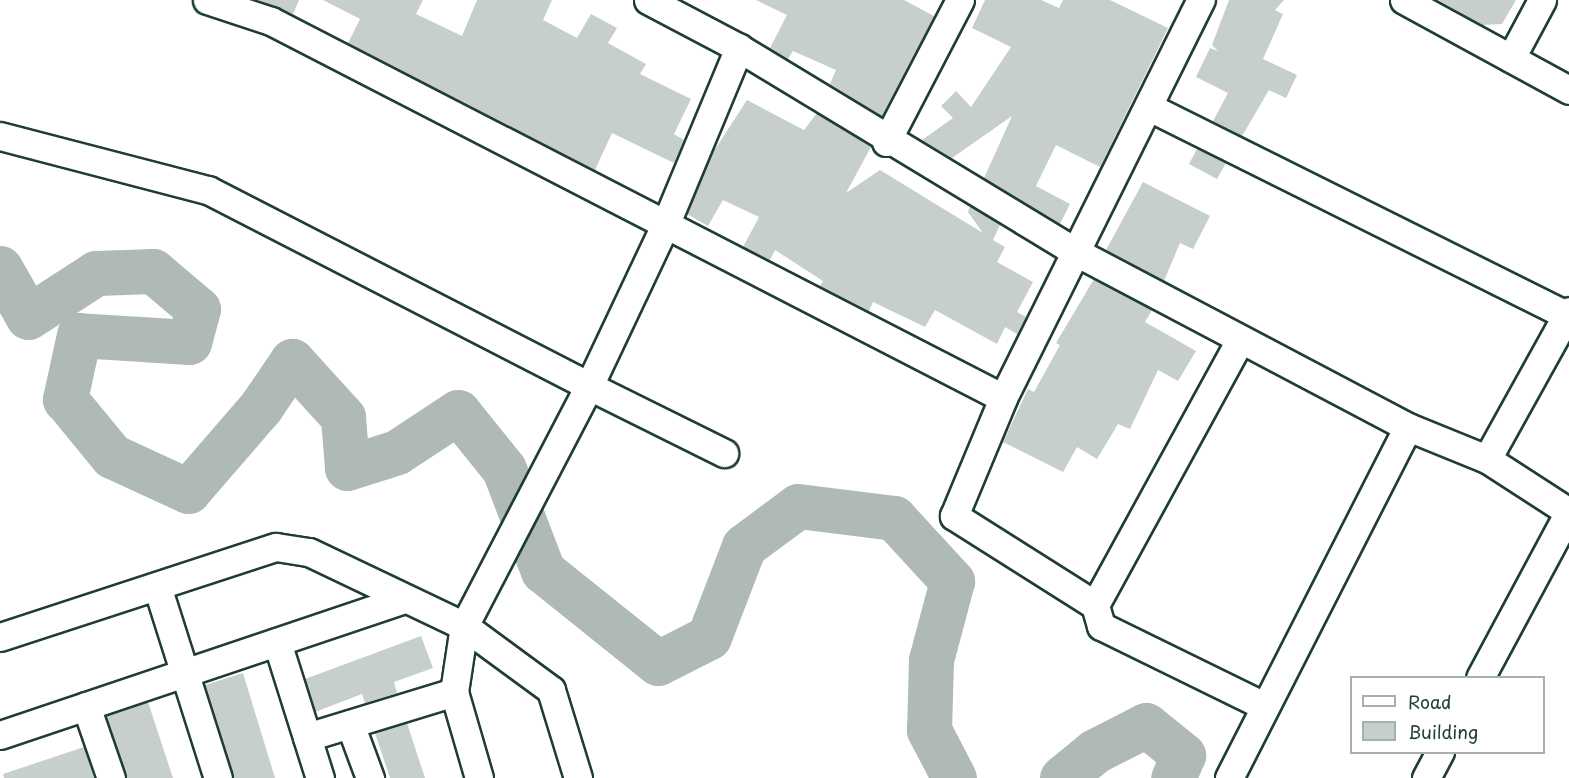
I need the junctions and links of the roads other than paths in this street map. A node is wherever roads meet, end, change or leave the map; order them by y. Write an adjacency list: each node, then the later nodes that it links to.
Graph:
1 (207, 0): 13 (street)
2 (648, 0): 7 (street)
3 (960, 0): 12 (street)
4 (1201, 0): 10 (street)
5 (1404, 0): 8 (street)
6 (1542, 0): 8 (street)
7 (739, 48): 12 (street); 13 (street)
8 (1511, 58): 9 (street)
9 (1569, 90)
10 (1149, 106): 14 (street); 15 (street)
11 (0, 136): 17 (street)
12 (886, 141): 14 (street)
13 (666, 224): 17 (street); 18 (street)
14 (1076, 252): 16 (street); 18 (street)
15 (1568, 314): 21 (street)
16 (1240, 340): 19 (street); 24 (street)
17 (589, 386): 20 (street); 25 (street)
18 (1003, 398): 24 (street)
19 (1408, 427): 21 (street); 31 (street)
20 (724, 453)
21 (1487, 459): 29 (street)
22 (157, 586): 23 (street); 26 (street); 28 (street)
23 (404, 599): 25 (street); 27 (street)
24 (1095, 605): 31 (street)
25 (464, 627): 30 (street); 42 (street)
26 (0, 637)
27 (277, 642): 28 (street); 35 (street)
28 (183, 673): 32 (street); 38 (street)
29 (1481, 676)
30 (454, 692): 33 (street); 41 (street)
31 (1262, 705): 43 (street)
32 (86, 706): 34 (street); 37 (street)
33 (350, 724): 35 (street); 40 (street)
34 (0, 735)
35 (307, 737): 39 (street)
36 (1439, 754): 44 (street)
37 (111, 778)
38 (218, 778)
39 (320, 778)
40 (370, 778)
41 (479, 778)
42 (578, 778)
43 (1229, 778)
44 (1426, 778)

